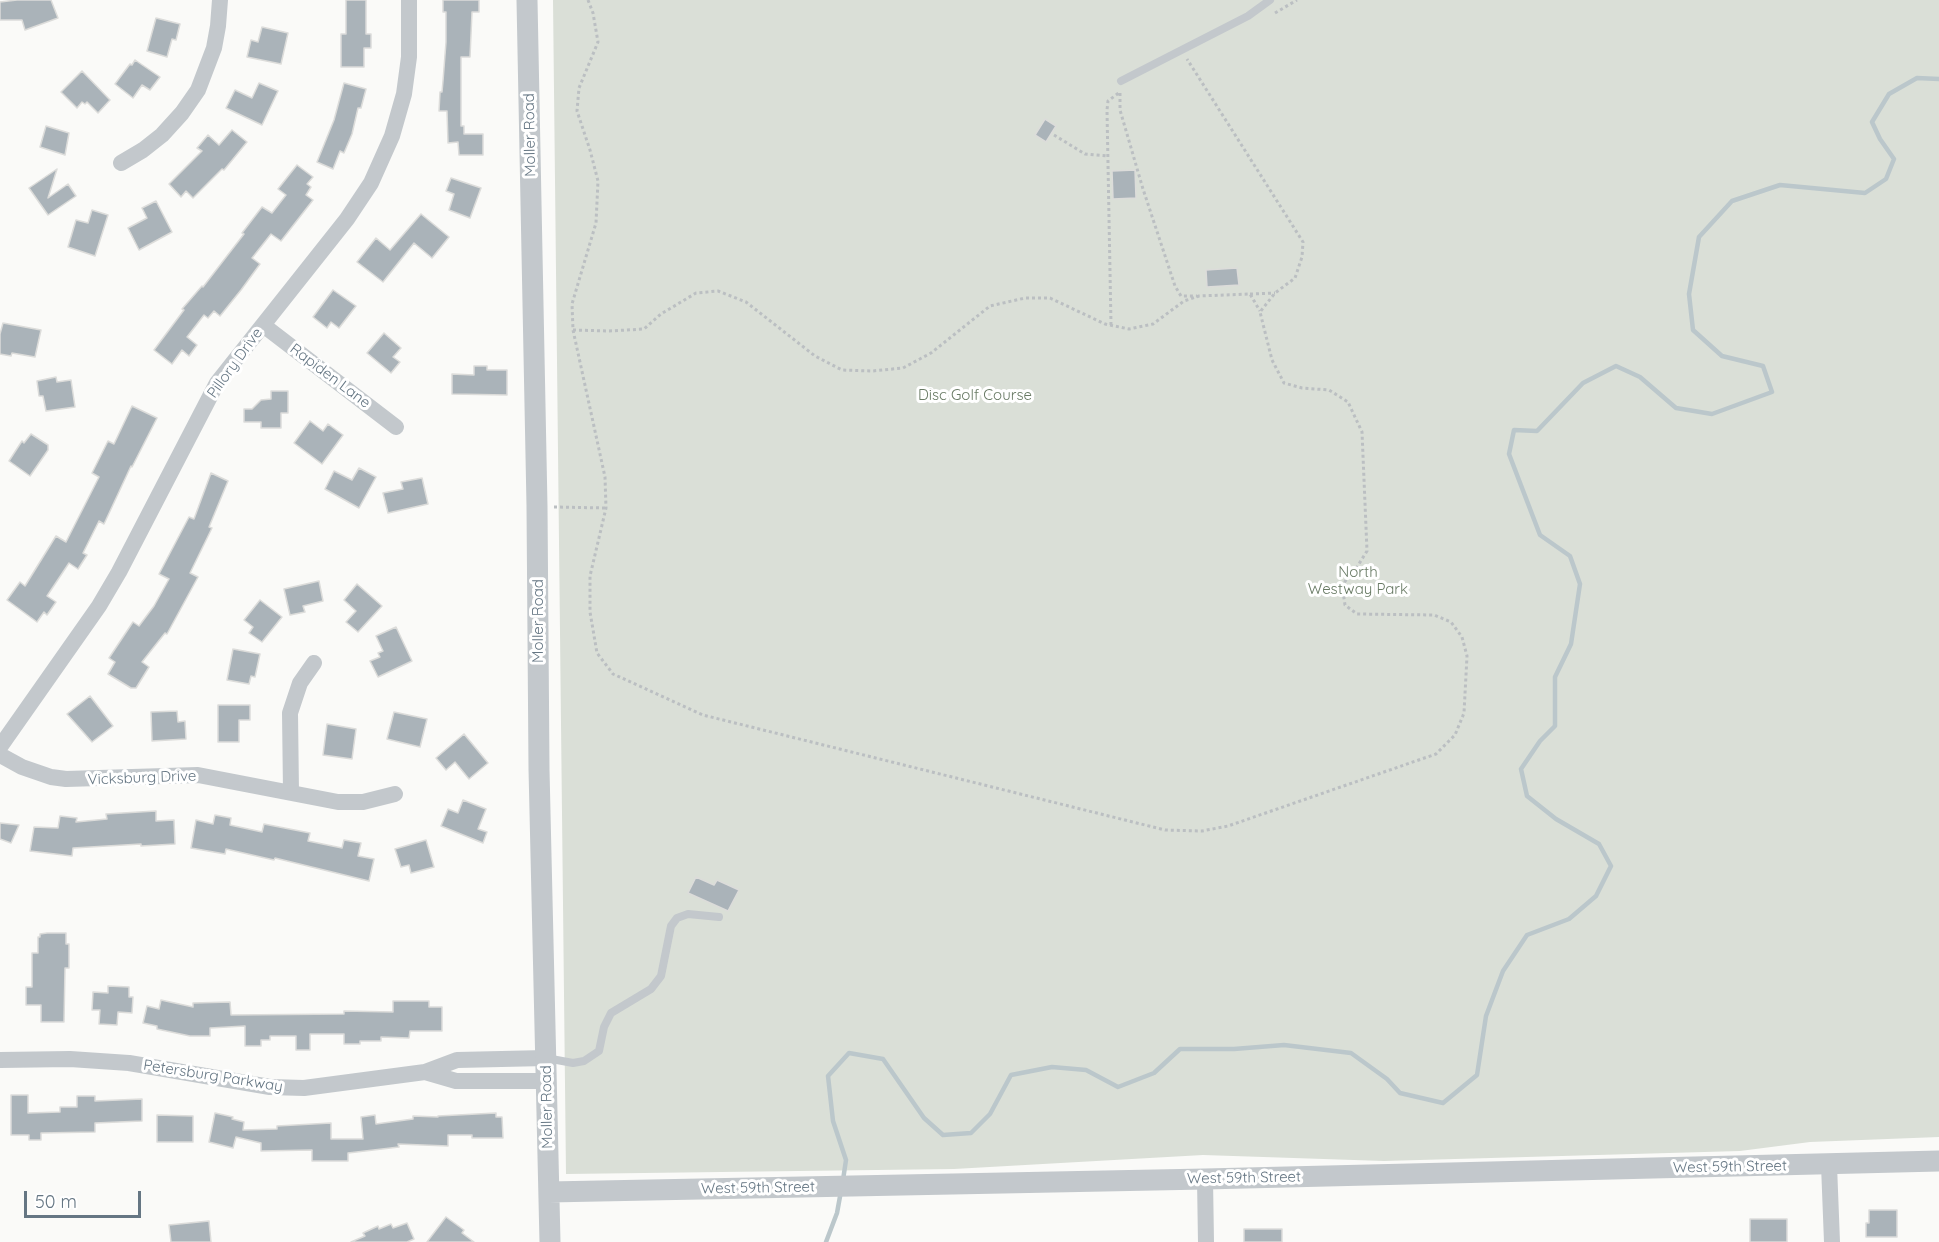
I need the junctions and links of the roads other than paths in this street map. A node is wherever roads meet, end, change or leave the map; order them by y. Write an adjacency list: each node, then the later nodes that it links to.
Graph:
1 (220, 0): 6 (street)
2 (409, 0): 7 (street, Pillory Drive)
3 (527, 0): 15 (street, Moller Road)
4 (1270, 0): 5 (lane)
5 (1121, 81)
6 (121, 163)
7 (263, 325): 8 (street, Rapiden Lane); 10 (street, Pillory Drive)
8 (396, 427)
9 (314, 663): 12 (street)
10 (0, 747)
11 (0, 755): 12 (street, Vicksburg Drive)
12 (291, 792): 13 (street, Vicksburg Drive)
13 (395, 794)
14 (719, 917): 15 (lane)
15 (546, 1058): 17 (street, Petersburg Parkway); 18 (street, Moller Road)
16 (0, 1060): 17 (street, Petersburg Parkway)
17 (424, 1072): 18 (street, Petersburg Parkway)
18 (546, 1081): 22 (street, Moller Road)
19 (1939, 1161): 20 (street, West 59th Street)
20 (1829, 1165): 21 (street, West 59th Street); 25 (street)
21 (1205, 1179): 22 (street, West 59th Street); 24 (street)
22 (549, 1192): 23 (street, Moller Road)
23 (550, 1242)
24 (1206, 1242)
25 (1832, 1242)

